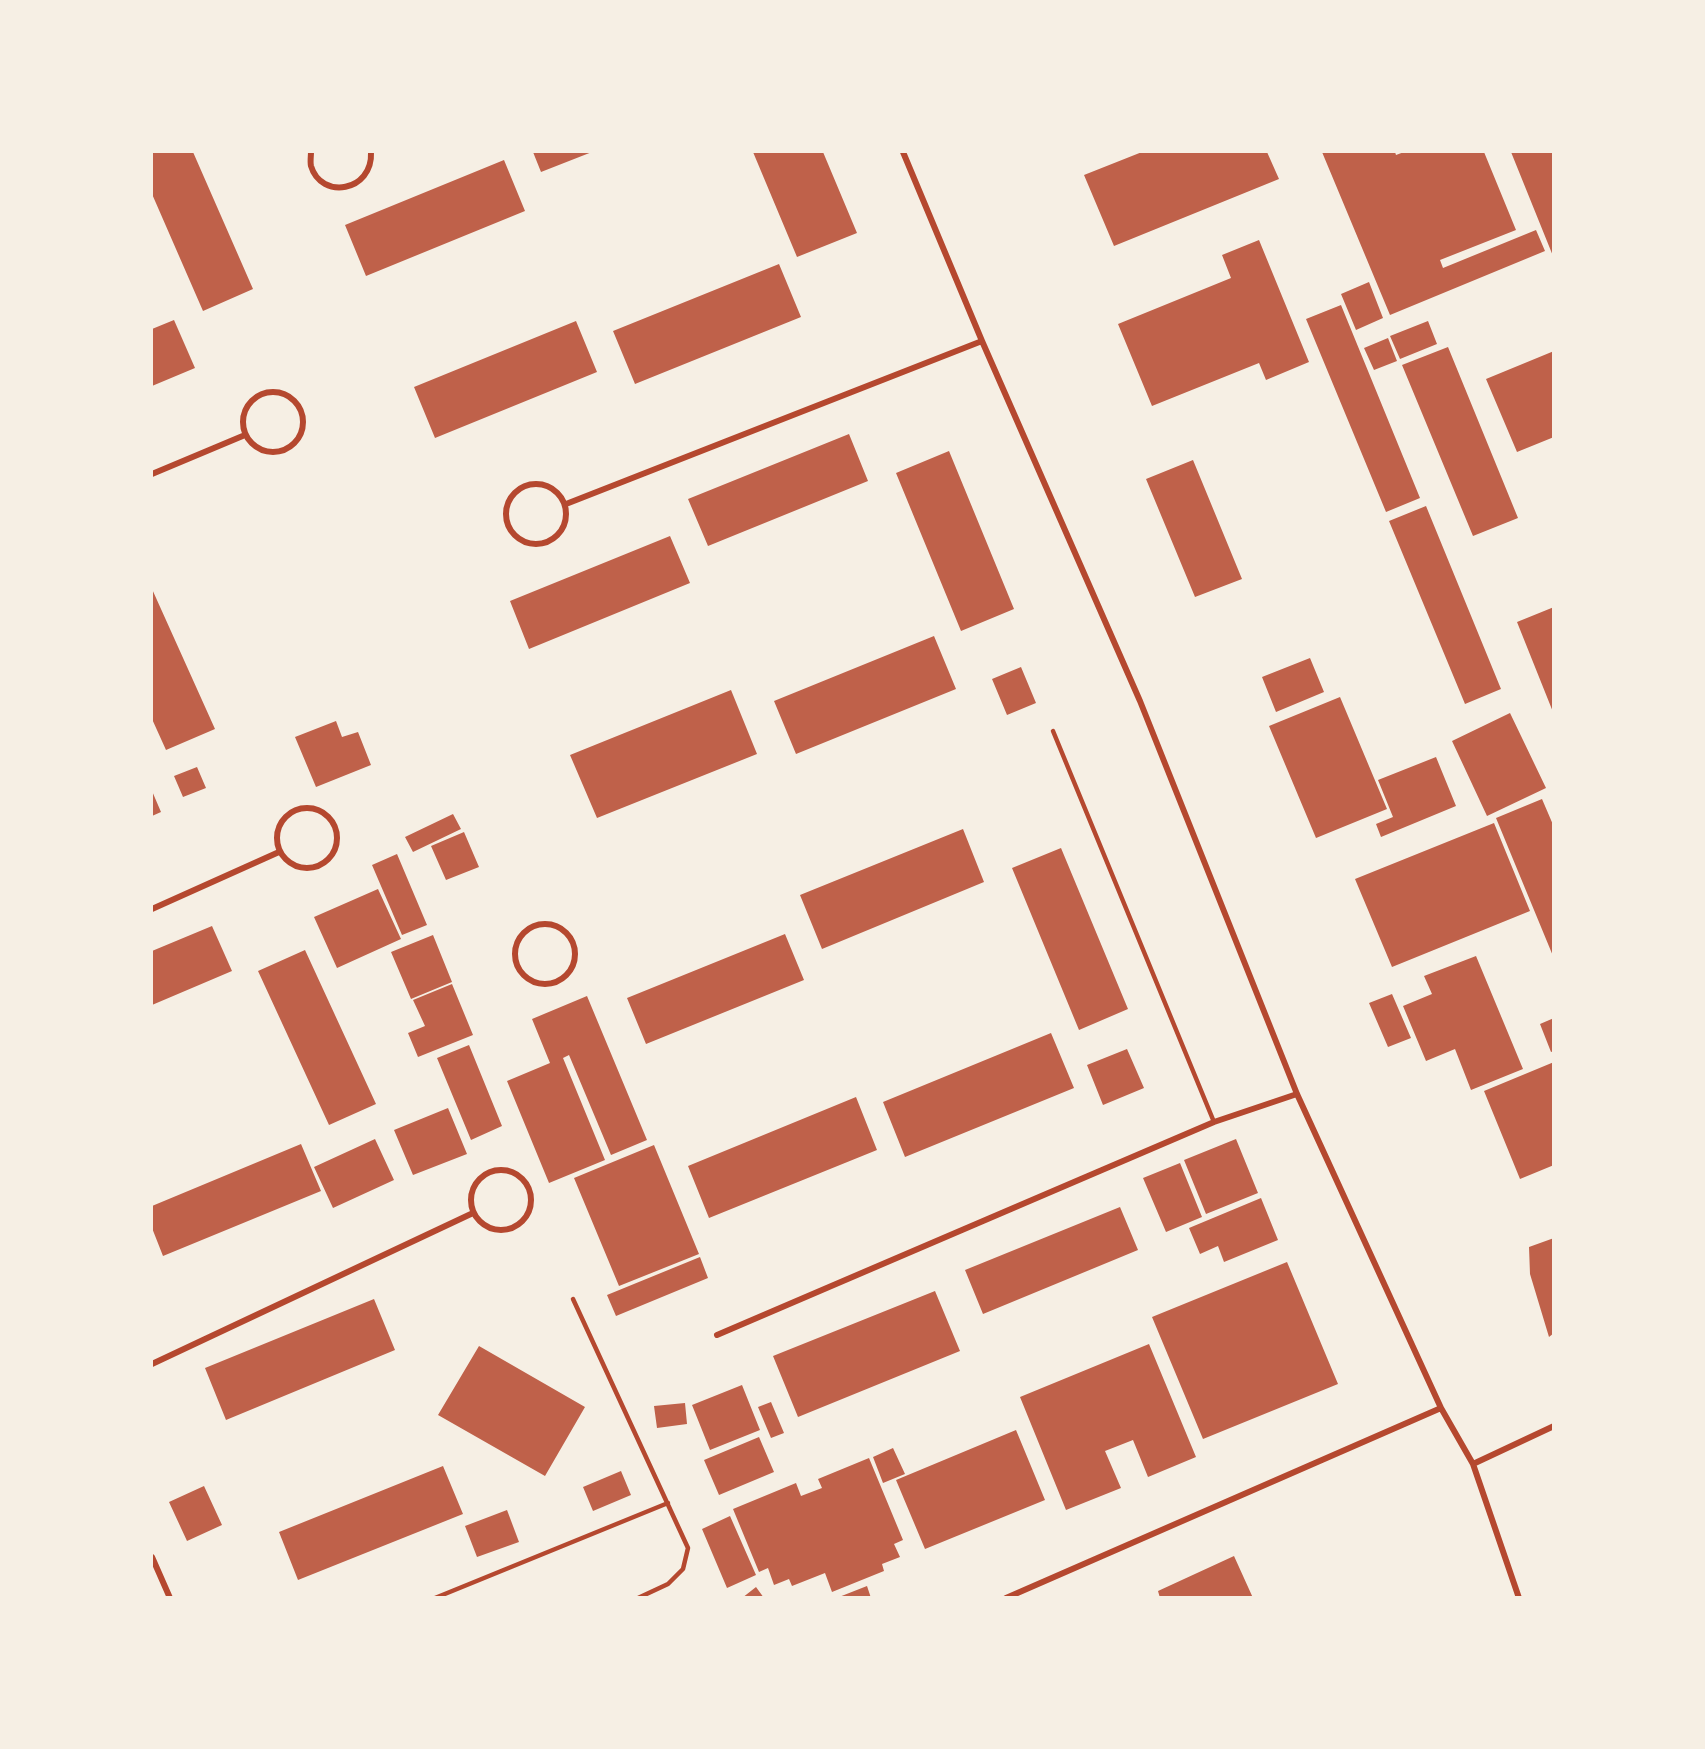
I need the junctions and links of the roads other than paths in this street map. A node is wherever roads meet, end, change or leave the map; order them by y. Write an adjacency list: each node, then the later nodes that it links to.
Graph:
1 (310, 152): 2 (street)
2 (371, 152)
3 (903, 152): 4 (street)
4 (981, 341): 7 (street); 12 (street)
5 (245, 435): 5 (street); 6 (street)
6 (152, 474)
7 (566, 504): 7 (street)
8 (1053, 732): 13 (lane)
9 (279, 852): 9 (street); 10 (street)
10 (152, 909)
11 (562, 980): 11 (street)
12 (1297, 1094): 13 (street); 18 (street)
13 (1214, 1122): 16 (street)
14 (473, 1213): 14 (street); 17 (street)
15 (573, 1299): 21 (lane)
16 (717, 1335)
17 (152, 1364)
18 (1441, 1408): 20 (street); 26 (street)
19 (1554, 1426): 20 (street)
20 (1473, 1464): 27 (street)
21 (668, 1503): 24 (lane); 25 (lane)
22 (152, 1557): 23 (street)
23 (170, 1598)
24 (435, 1598)
25 (638, 1598)
26 (1006, 1598)
27 (1519, 1598)

